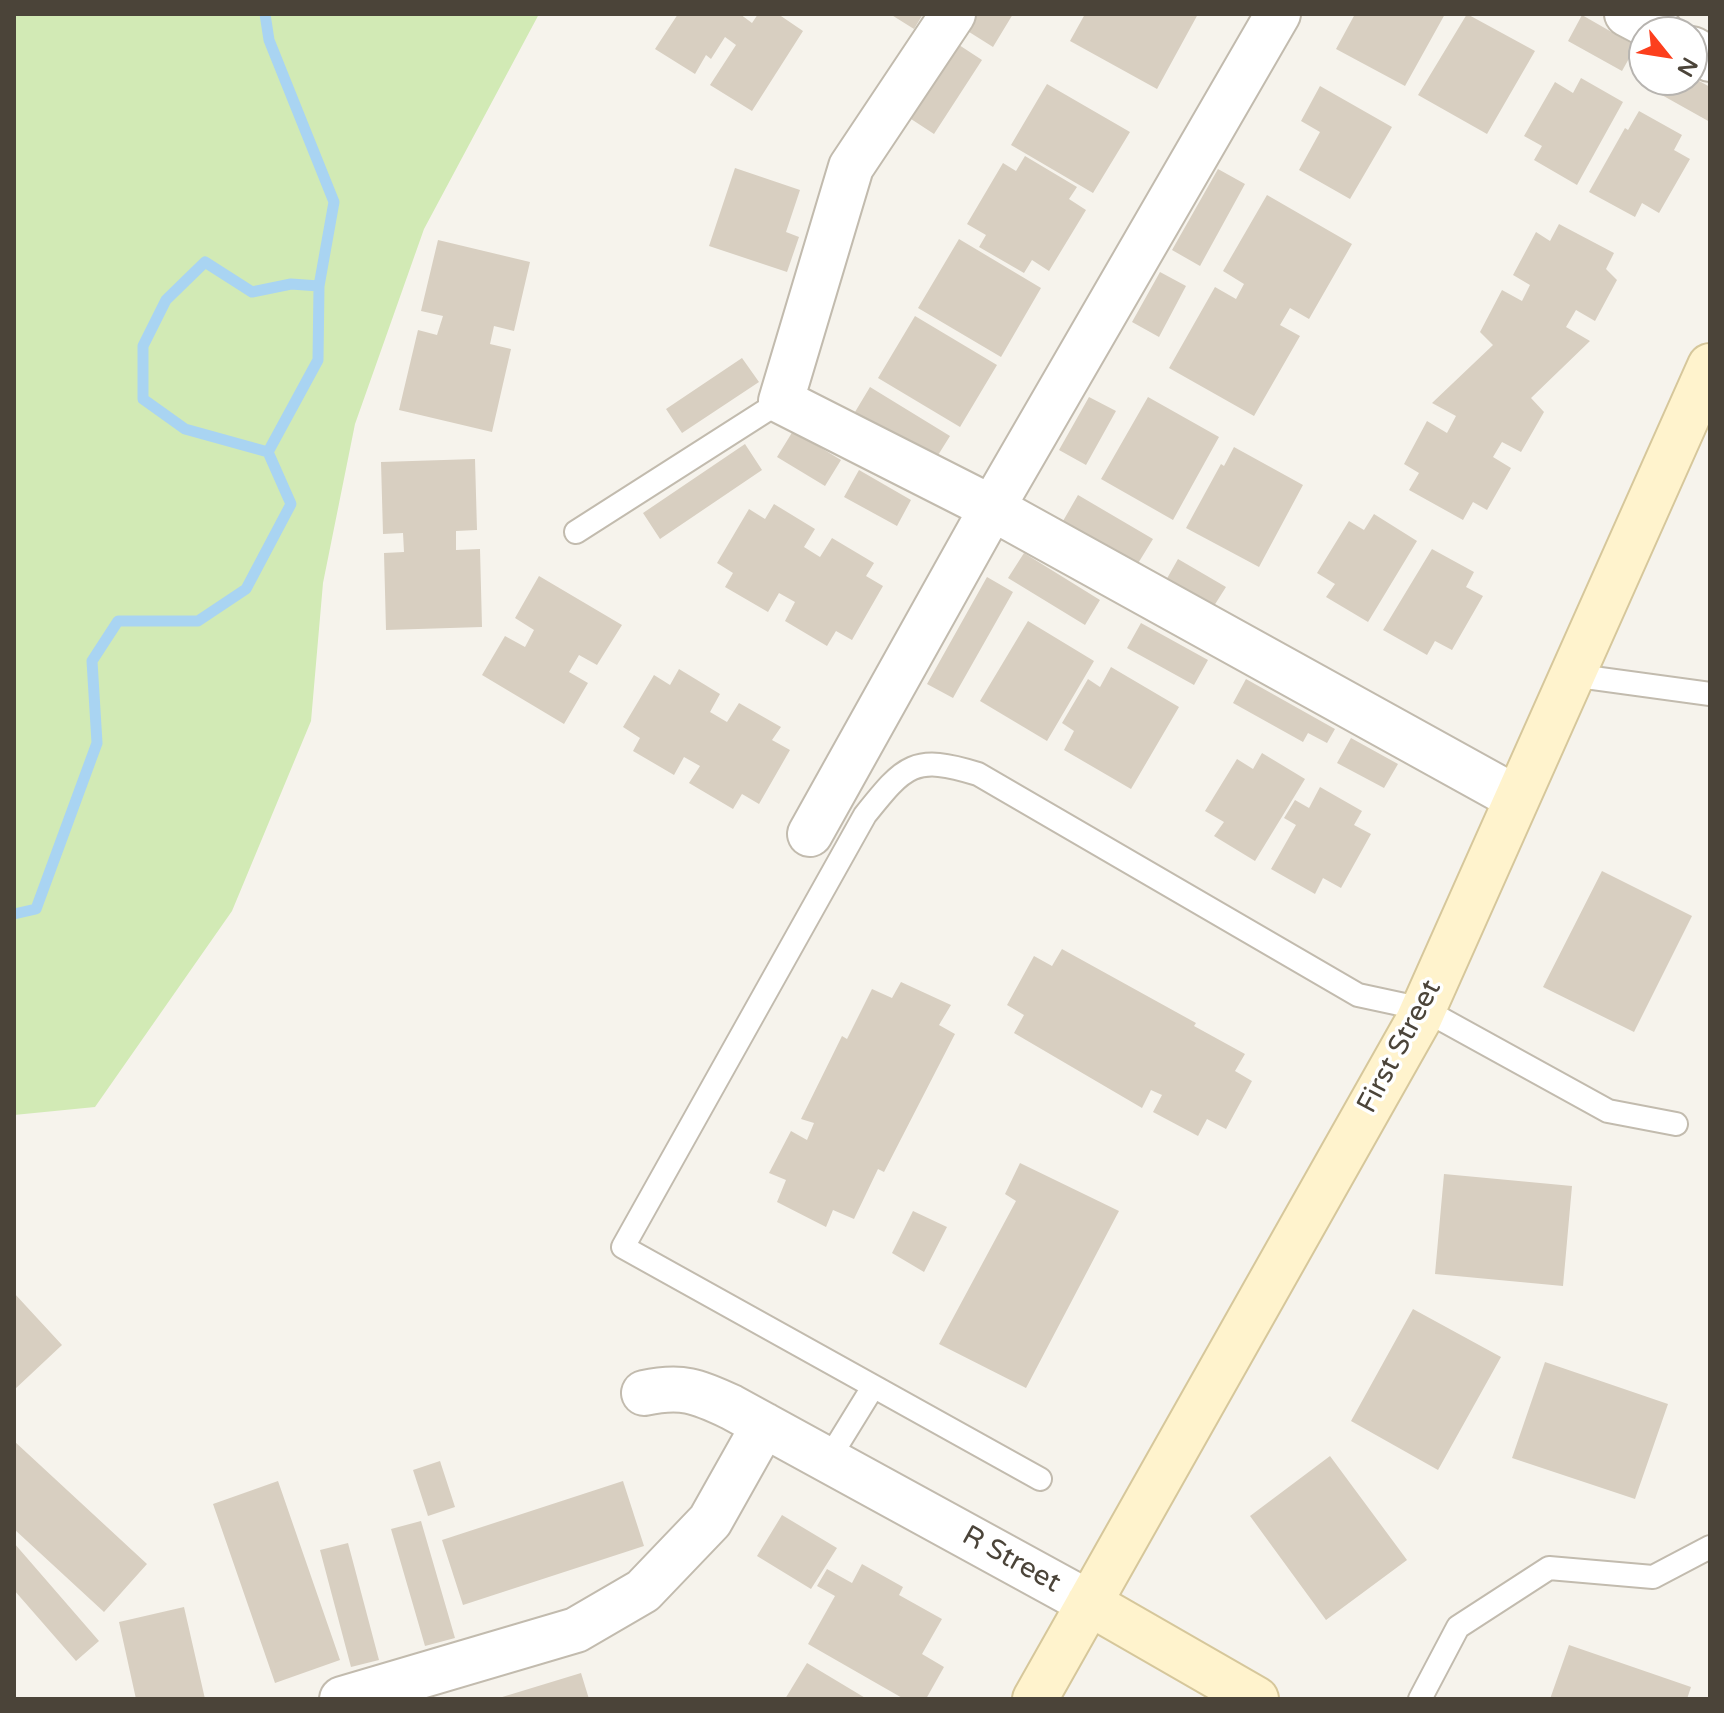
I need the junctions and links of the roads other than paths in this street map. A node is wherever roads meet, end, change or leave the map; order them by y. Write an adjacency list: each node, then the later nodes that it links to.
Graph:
1 (953, 14): 4 (street)
2 (1278, 14): 5 (street)
3 (1710, 366): 7 (street, First Street)
4 (781, 401): 5 (street); 6 (lane)
5 (992, 508): 9 (street); 10 (street)
6 (576, 532)
7 (1571, 675): 8 (lane); 9 (street, First Street)
8 (1710, 694)
9 (1516, 798): 11 (street, First Street)
10 (810, 834)
11 (1423, 1009): 12 (lane); 13 (lane); 19 (street, First Street)
12 (1676, 1124)
13 (873, 1387): 16 (lane); 17 (lane)
14 (644, 1393): 15 (street, R Street)
15 (764, 1425): 16 (street, R Street); 20 (street)
16 (828, 1460): 19 (street, R Street)
17 (1040, 1479)
18 (1710, 1547): 23 (lane)
19 (1089, 1603): 21 (street, First Street); 22 (street, R Street)
20 (342, 1699)
21 (1035, 1699)
22 (1256, 1699)
23 (1420, 1699)

